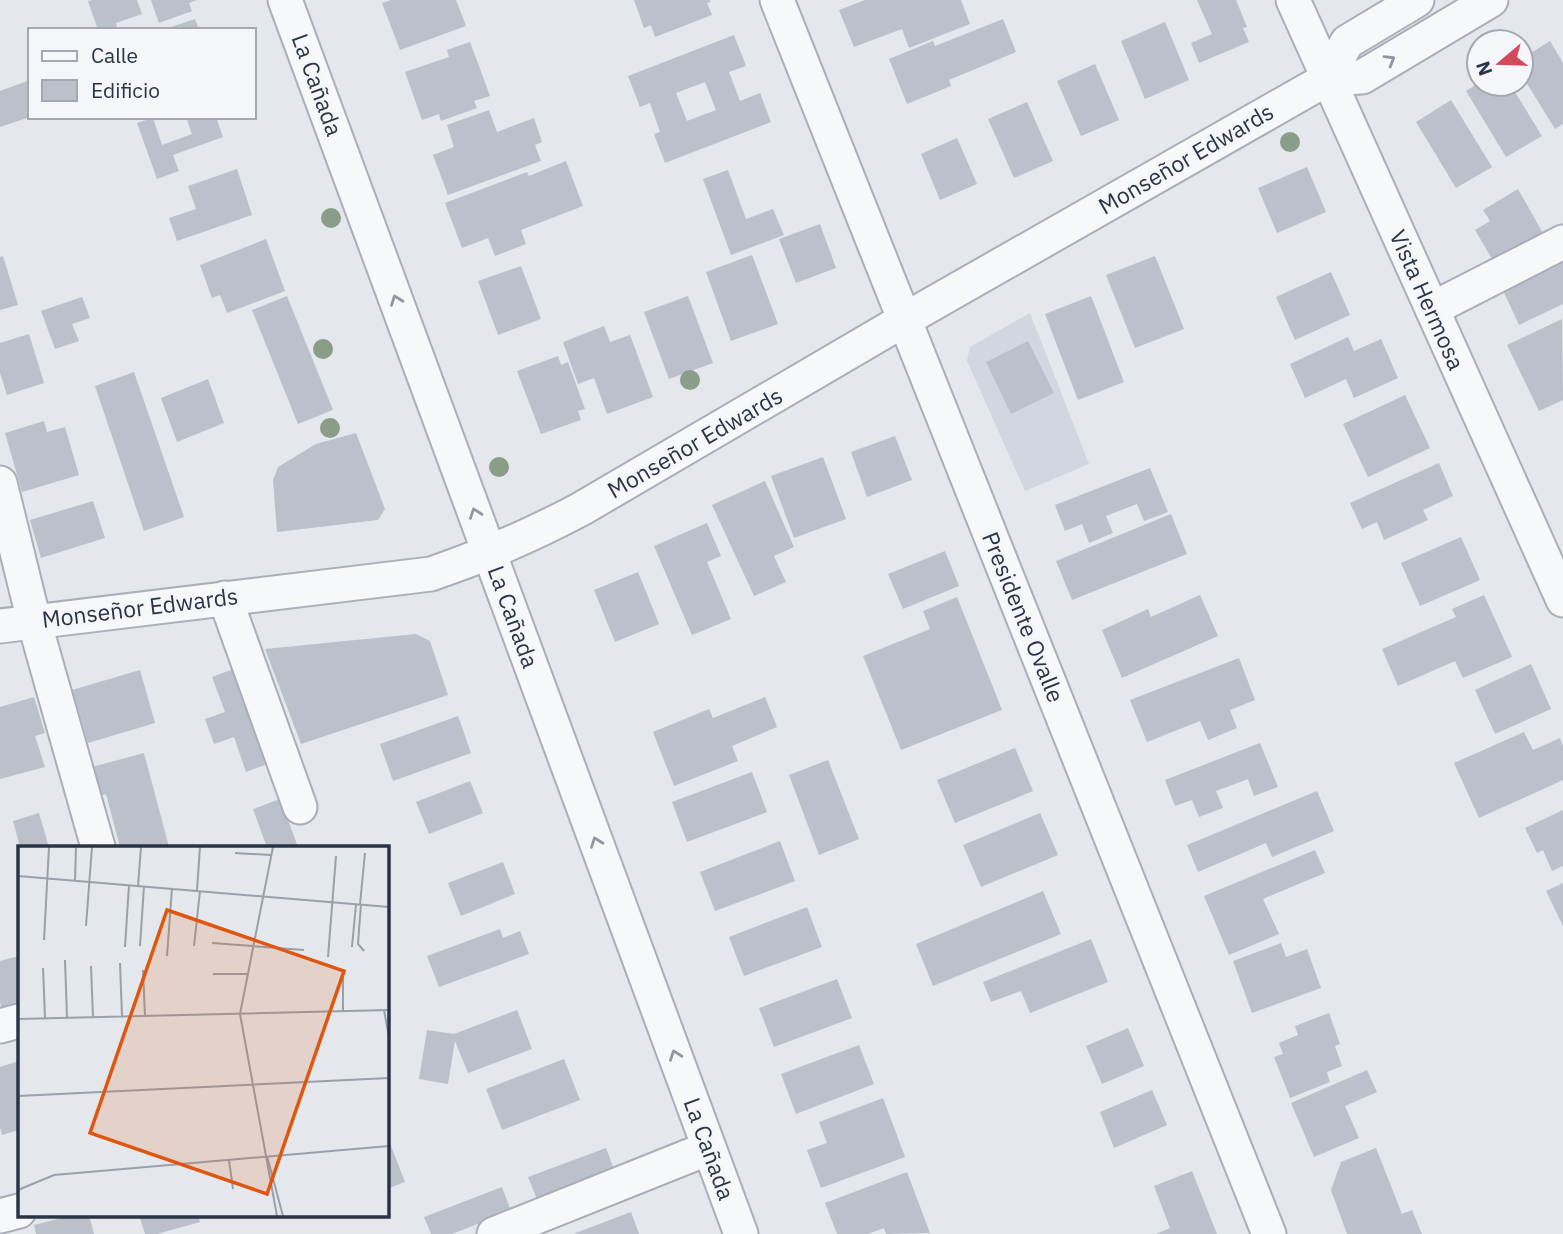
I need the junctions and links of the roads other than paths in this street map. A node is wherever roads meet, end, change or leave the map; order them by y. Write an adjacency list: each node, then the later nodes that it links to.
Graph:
1 (285, 0): 11 (street, La Cañada, one-way to 1)
2 (777, 0): 9 (street, Presidente Ovalle)
3 (1293, 0): 6 (street, Vista Hermosa)
4 (1417, 0): 6 (street)
5 (1491, 0): 6 (street, Monseñor Edwards, one-way to 5)
6 (1327, 79): 8 (street, Vista Hermosa); 9 (street, Monseñor Edwards)
7 (1563, 242): 8 (street)
8 (1432, 309): 13 (street, Vista Hermosa)
9 (904, 320): 11 (street, Monseñor Edwards); 25 (street, Presidente Ovalle)
10 (0, 483): 14 (street)
11 (489, 554): 12 (street, Monseñor Edwards); 20 (street, La Cañada, one-way to 11)
12 (225, 598): 14 (street, Monseñor Edwards); 16 (street)
13 (1563, 600)
14 (34, 621): 15 (street, Monseñor Edwards); 17 (street)
15 (0, 625)
16 (300, 807)
17 (98, 846)
18 (18, 1021): 19 (street)
19 (0, 1026)
20 (709, 1148): 23 (street); 24 (street, La Cañada)
21 (18, 1210): 22 (street)
22 (0, 1216)
23 (494, 1234)
24 (741, 1234)
25 (1269, 1234)

